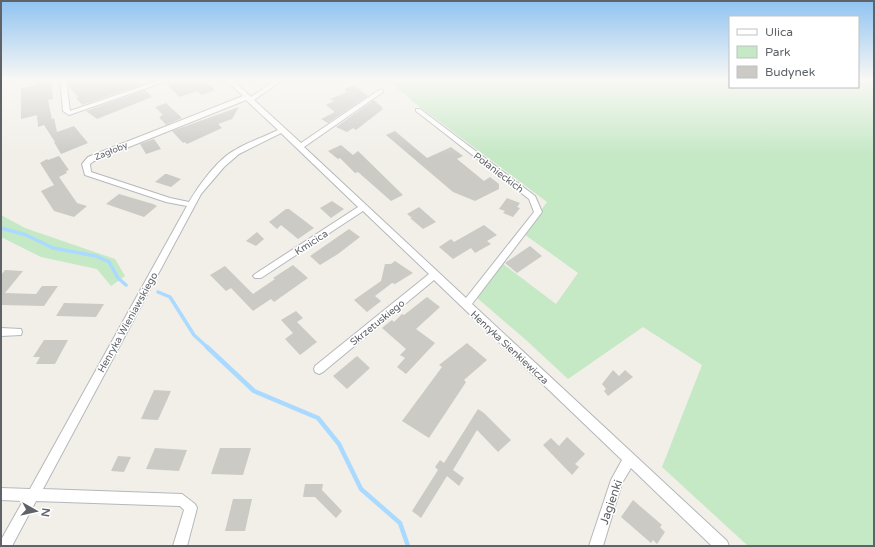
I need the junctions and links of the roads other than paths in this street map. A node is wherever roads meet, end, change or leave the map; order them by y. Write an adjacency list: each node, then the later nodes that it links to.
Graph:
1 (65, 105): 2 (street)
2 (94, 105)
3 (231, 105): 9 (street, Zagłoby)
4 (255, 105): 7 (street, Henryka Sienkiewicza)
5 (360, 105): 8 (street)
6 (418, 110): 13 (street, Połanieckich)
7 (283, 130): 8 (street, Henryka Sienkiewicza); 9 (street, Henryka Wieniawskiego)
8 (300, 147): 10 (street, Henryka Sienkiewicza)
9 (192, 205): 19 (street, Henryka Wieniawskiego)
10 (364, 207): 11 (street, Henryka Sienkiewicza); 12 (street, Kmicica)
11 (434, 275): 13 (street, Henryka Sienkiewicza); 16 (street, Skrzetuskiego)
12 (258, 276)
13 (466, 304): 17 (street, Henryka Sienkiewicza)
14 (1, 332): 15 (street)
15 (16, 332)
16 (319, 369)
17 (629, 459): 22 (street, Jagienki); 23 (street, Henryka Sienkiewicza)
18 (1, 494): 19 (street)
19 (32, 495): 20 (street, Henryka Wieniawskiego); 21 (street)
20 (4, 546)
21 (180, 546)
22 (596, 546)
23 (722, 546)

